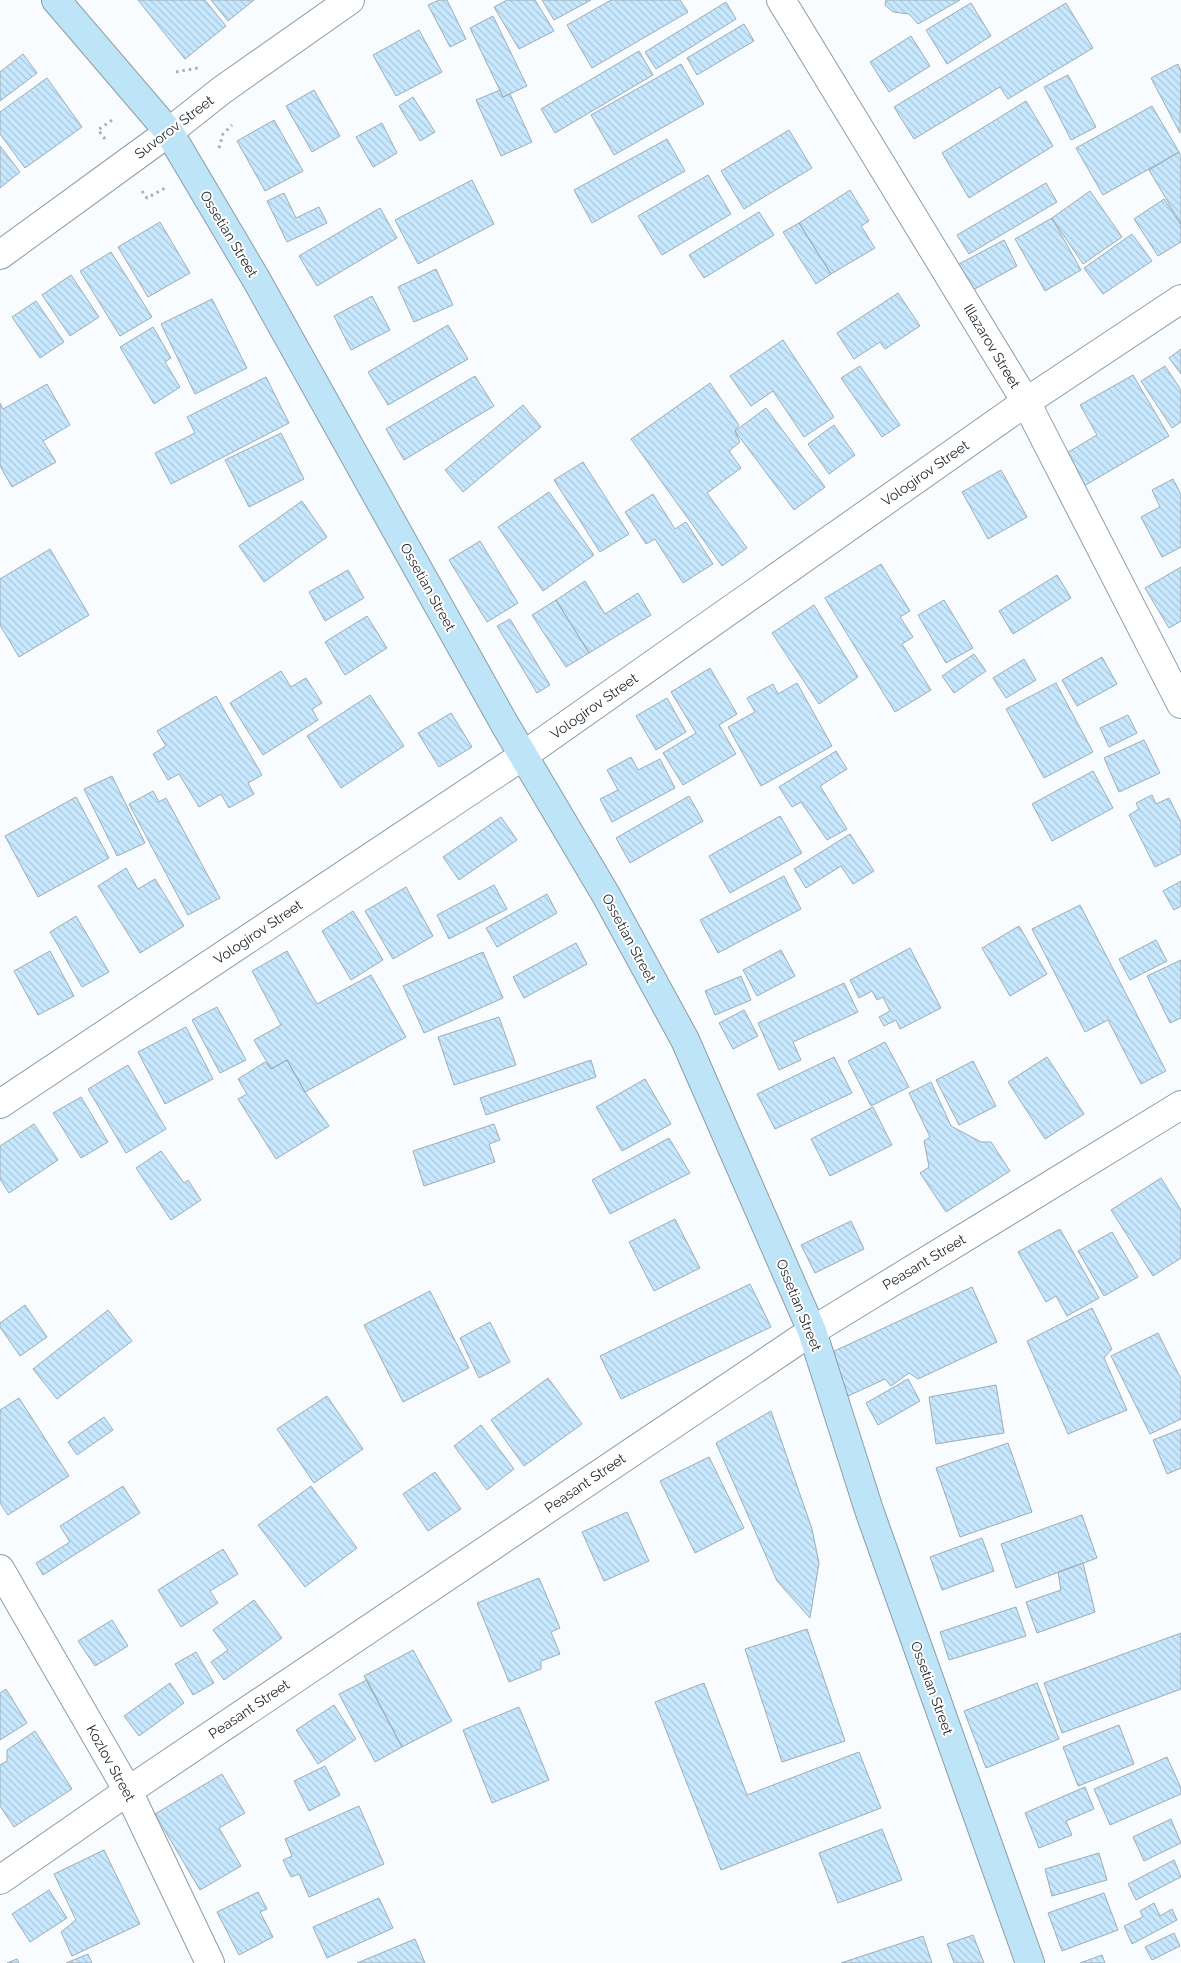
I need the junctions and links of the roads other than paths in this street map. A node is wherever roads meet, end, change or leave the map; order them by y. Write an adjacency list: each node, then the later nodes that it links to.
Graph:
1 (56, 0): 4 (main road, Ossetian Street)
2 (350, 0): 4 (street, Suvorov Street)
3 (781, 0): 7 (street, Illazarov Street)
4 (169, 132): 5 (street, Suvorov Street); 9 (main road, Ossetian Street)
5 (0, 255)
6 (1181, 299): 7 (street, Vologirov Street)
7 (1026, 402): 8 (street, Illazarov Street); 9 (street, Vologirov Street)
8 (1181, 704)
9 (524, 755): 10 (street, Vologirov Street); 12 (main road, Ossetian Street)
10 (0, 1104)
11 (1181, 1105): 12 (street, Peasant Street)
12 (812, 1331): 14 (street, Peasant Street); 17 (main road, Ossetian Street)
13 (0, 1569): 14 (street, Kozlov Street)
14 (128, 1791): 15 (street, Peasant Street); 16 (street, Kozlov Street)
15 (0, 1880)
16 (210, 1963)
17 (1030, 1963)

